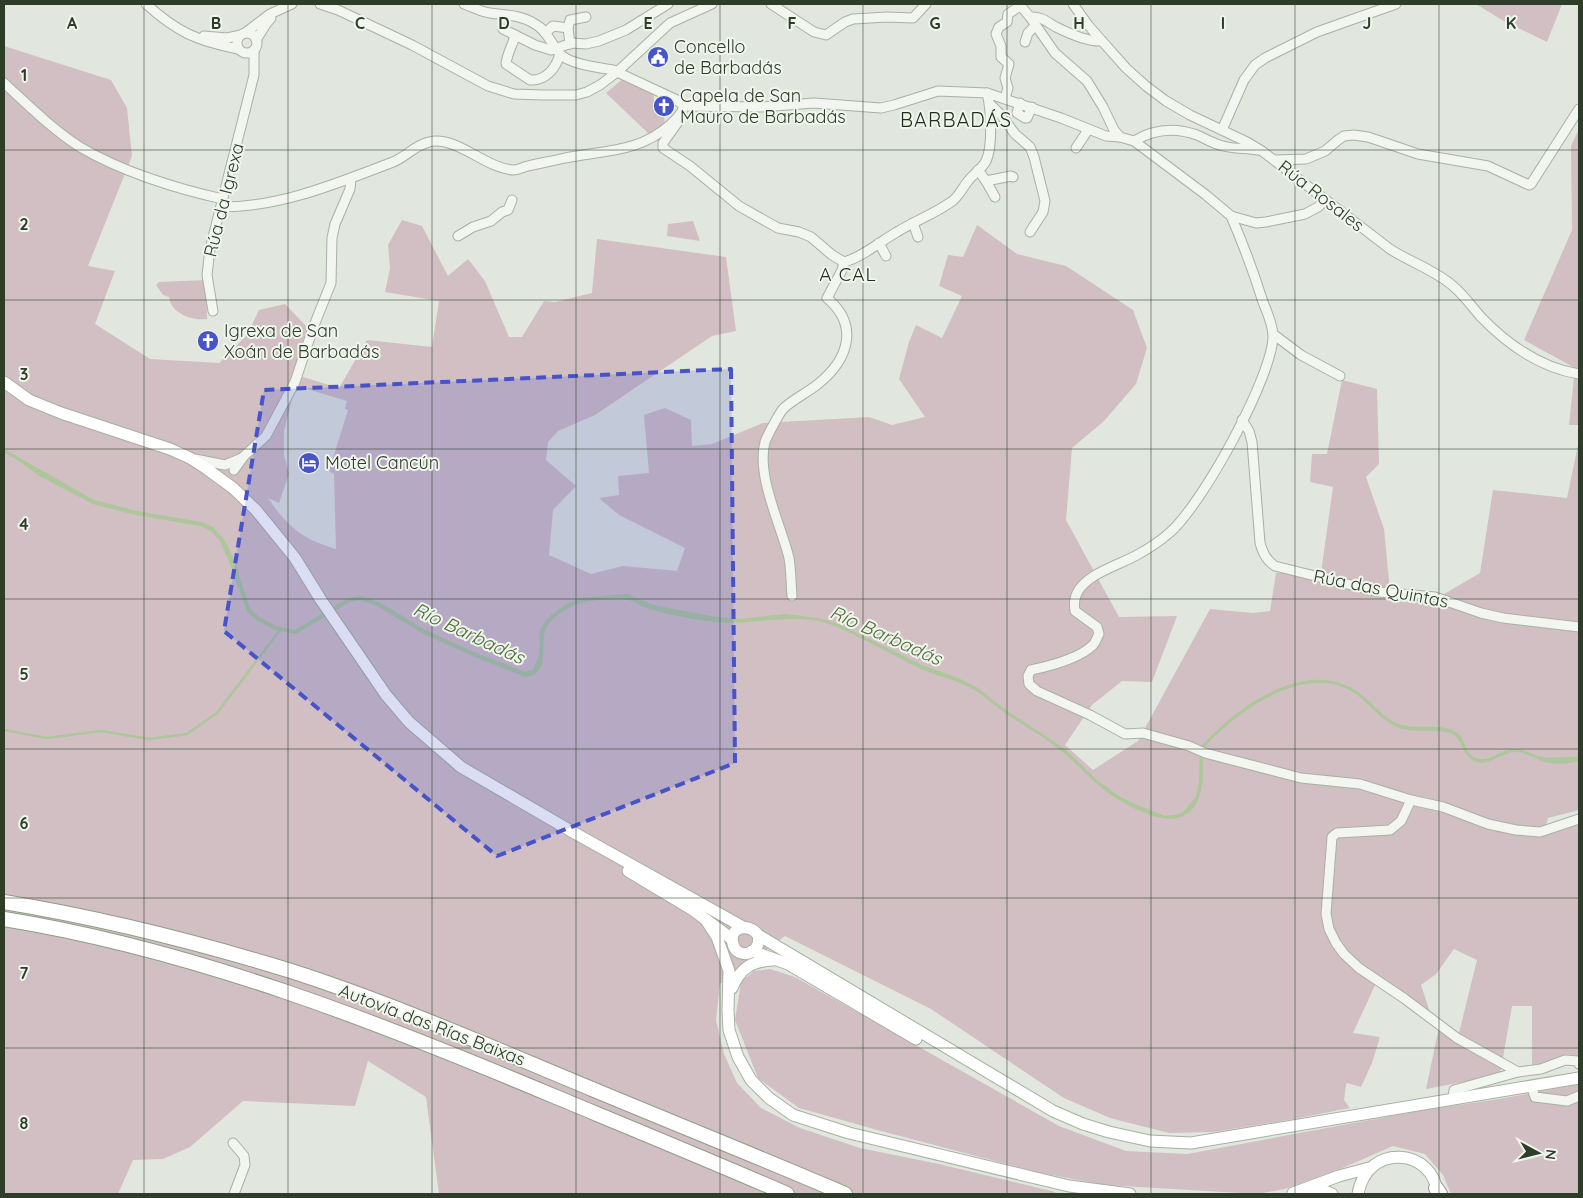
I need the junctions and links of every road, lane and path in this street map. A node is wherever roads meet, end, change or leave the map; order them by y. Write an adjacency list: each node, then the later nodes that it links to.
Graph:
1 (148, 4): 16 (street)
2 (290, 4): 18 (street); 20 (street)
3 (320, 4): 27 (street)
4 (464, 4): 17 (street)
5 (668, 4): 23 (street)
6 (712, 4): 27 (street)
7 (771, 4): 8 (street)
8 (926, 4)
9 (1073, 4): 21 (street, Rúa Rosales)
10 (1396, 4): 36 (street)
11 (1020, 5): 13 (street); 31 (street)
12 (586, 17): 15 (street)
13 (1032, 21): 21 (street); 22 (street); 37 (street)
14 (504, 28): 19 (street)
15 (568, 28): 17 (street); 23 (street)
16 (181, 32): 18 (street); 24 (street)
17 (545, 32): 26 (street)
18 (243, 34): 20 (street); 24 (street)
19 (515, 35): 26 (street); 26 (street)
20 (256, 40): 25 (street)
21 (1102, 41): 36 (street, Rúa Rosales)
22 (1025, 42)
23 (570, 44): 26 (street)
24 (241, 50): 25 (street); 29 (street, Rúa da Igrexa)
25 (254, 50): 29 (street, Rúa da Igrexa)
26 (558, 52): 27 (street)
27 (618, 71): 34 (street)
28 (4, 83): 49 (street)
29 (250, 89): 49 (street, Rúa da Igrexa)
30 (987, 93): 31 (street); 32 (street); 34 (street)
31 (1005, 98): 35 (street)
32 (990, 104): 42 (street); 52 (street)
33 (1579, 109): 41 (street)
34 (683, 110): 44 (street); 57 (street)
35 (1088, 130): 37 (street); 39 (street)
36 (1222, 130): 40 (street, Rúa Rosales)
37 (1120, 137): 38 (street)
38 (1134, 140): 40 (street); 50 (street)
39 (1076, 148)
40 (1262, 150): 41 (street, Rúa Rosales)
41 (1275, 160): 48 (street, Rúa Rosales)
42 (978, 170): 45 (street); 51 (street)
43 (1013, 177): 45 (street)
44 (351, 179): 49 (street); 64 (street)
45 (986, 181): 46 (street)
46 (995, 198)
47 (512, 200): 53 (street)
48 (1325, 200): 50 (street); 60 (street, Rúa Rosales)
49 (222, 203): 58 (street, Rúa da Igrexa)
50 (1231, 216): 59 (street)
51 (913, 223): 54 (street); 55 (street)
52 (1030, 232)
53 (458, 236)
54 (918, 236)
55 (879, 243): 56 (street); 57 (street)
56 (886, 256)
57 (844, 262): 70 (street)
58 (213, 311)
59 (1273, 334): 61 (street); 63 (street)
60 (1579, 374)
61 (1340, 376)
62 (4, 382): 65 (main road)
63 (1242, 420): 71 (street, Rúa das Quintas); 72 (street)
64 (244, 456): 66 (street); 67 (street)
65 (190, 458): 66 (street); 68 (main road)
66 (225, 465): 67 (street); 68 (street)
67 (234, 470): 69 (street)
68 (214, 475): 69 (main road)
69 (233, 488): 74 (main road)
70 (792, 596)
71 (1579, 628)
72 (1411, 800): 73 (street); 85 (street)
73 (1579, 819)
74 (571, 831): 77 (main road); 78 (main road)
75 (4, 902): 93 (highway, Autovía das Rías Baixas)
76 (4, 919): 98 (highway, Autovía das Rías Baixas)
77 (706, 920): 80 (main road); 83 (main road)
78 (743, 927): 79 (main road); 80 (main road)
79 (758, 934): 81 (main road); 87 (main road)
80 (732, 941): 81 (main road); 83 (main road)
81 (750, 952): 82 (main road); 83 (main road)
82 (776, 960): 83 (main road); 87 (main road)
83 (733, 973): 95 (main road)
84 (1579, 1064): 85 (street)
85 (1518, 1072): 90 (street)
86 (1579, 1078): 88 (main road)
87 (1005, 1083): 90 (main road)
88 (1531, 1086): 89 (street); 90 (main road)
89 (1579, 1096)
90 (1453, 1099)
91 (233, 1143): 97 (street)
92 (1369, 1168): 94 (main road); 102 (main road); 104 (main road)
93 (827, 1187): 99 (highway, Autovía das Rías Baixas); 100 (highway)
94 (1438, 1192)
95 (1088, 1193): 96 (main road)
96 (1110, 1193): 101 (main road)
97 (234, 1194)
98 (787, 1194)
99 (845, 1194)
100 (850, 1194)
101 (1130, 1194)
102 (1291, 1194): 103 (main road)
103 (1332, 1194)
104 (1358, 1194)

